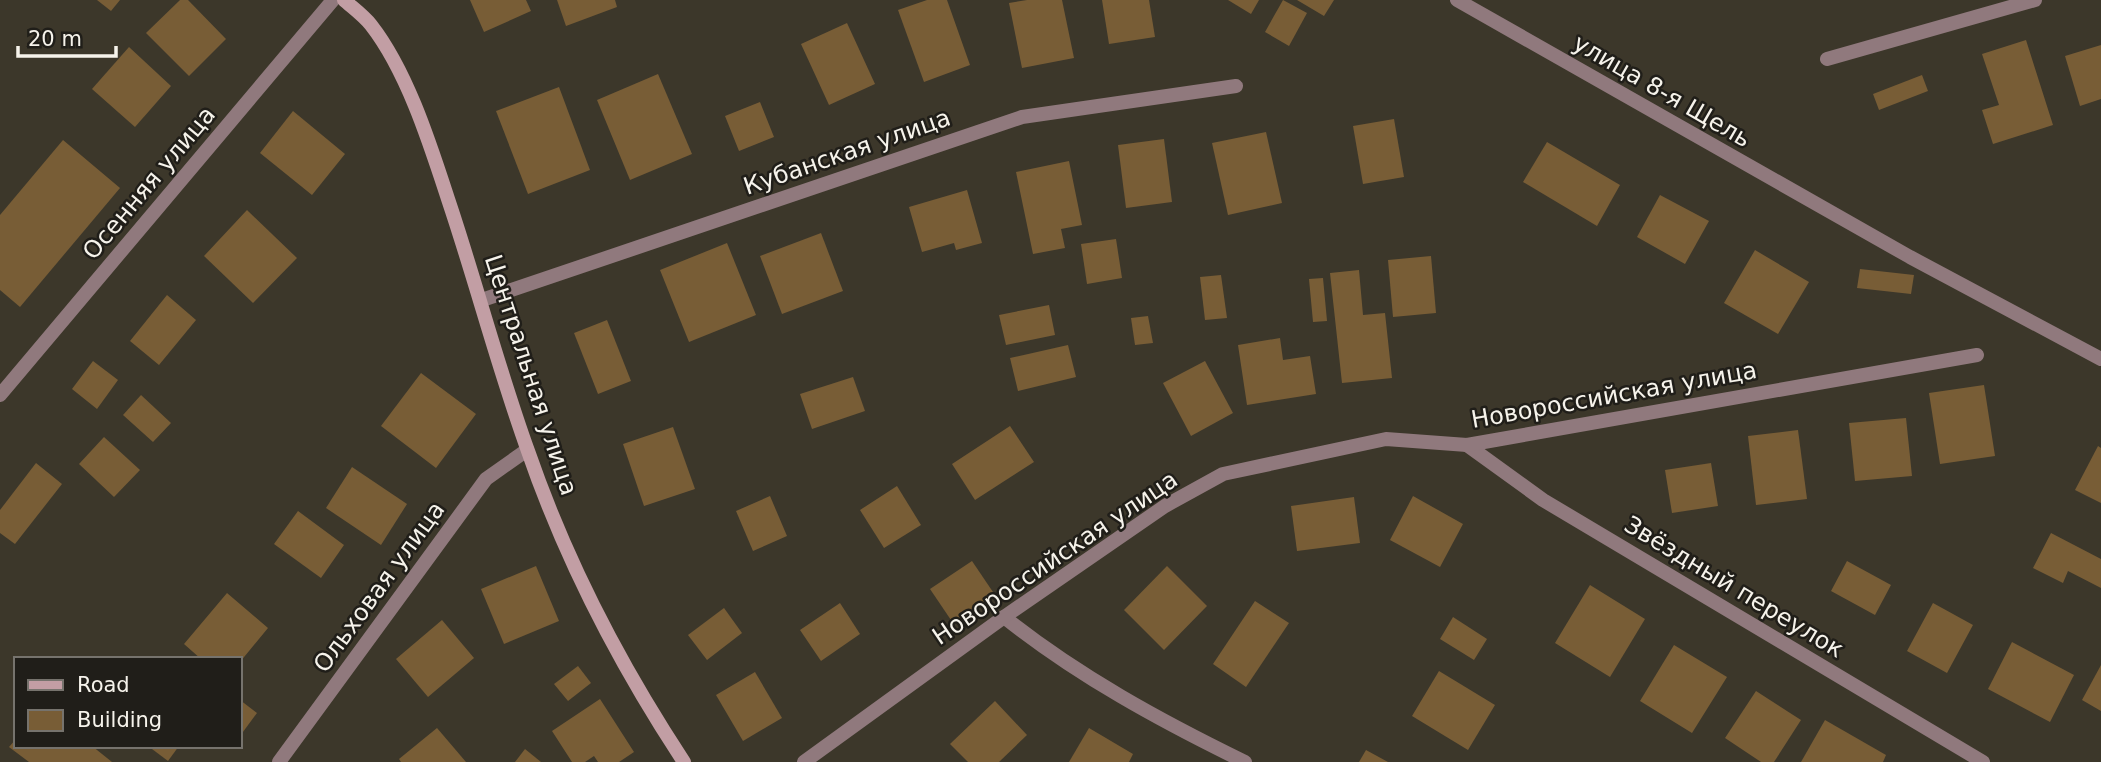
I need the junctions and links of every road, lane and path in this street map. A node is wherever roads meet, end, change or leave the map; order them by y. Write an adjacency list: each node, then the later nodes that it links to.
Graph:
1 (333, 0): 10 (street, Осенняя улица)
2 (344, 0): 7 (street, Центральная улица)
3 (1457, 0): 9 (street, улица 8-я Щель)
4 (2035, 0): 5 (street)
5 (1827, 59)
6 (1236, 86): 7 (street, Кубанская улица)
7 (482, 300): 12 (street, Центральная улица)
8 (1977, 355): 11 (street, Новороссийская улица)
9 (2101, 359)
10 (0, 395)
11 (1467, 445): 13 (street, Новороссийская улица); 18 (street, Звёздный переулок)
12 (527, 450): 14 (street, Ольховая улица); 15 (street, Центральная улица)
13 (1004, 617): 16 (street, Новороссийская улица); 17 (street)
14 (279, 762)
15 (684, 762)
16 (804, 762)
17 (1245, 762)
18 (1983, 762)

